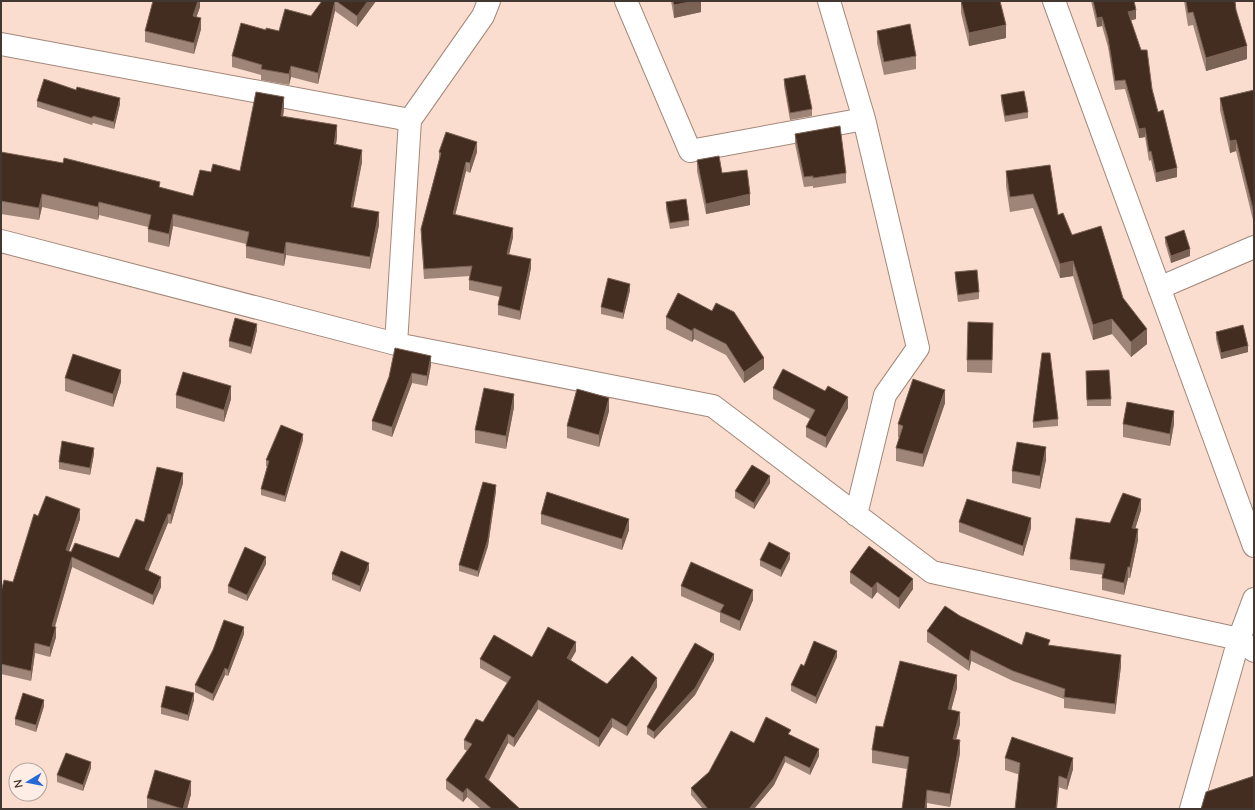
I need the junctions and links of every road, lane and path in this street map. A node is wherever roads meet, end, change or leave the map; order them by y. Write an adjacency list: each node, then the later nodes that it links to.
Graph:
1 (489, 1): 7 (street)
2 (626, 1): 6 (street)
3 (829, 1): 6 (street)
4 (1054, 1): 10 (street)
5 (1, 44): 7 (street)
6 (864, 119): 12 (street)
7 (410, 120): 11 (street)
8 (1, 242): 11 (street)
9 (1254, 247): 10 (street)
10 (1159, 288): 13 (street)
11 (396, 344): 12 (street)
12 (856, 515): 15 (street)
13 (1254, 546)
14 (1254, 599): 15 (street)
15 (1246, 645): 16 (street)
16 (1190, 809)

